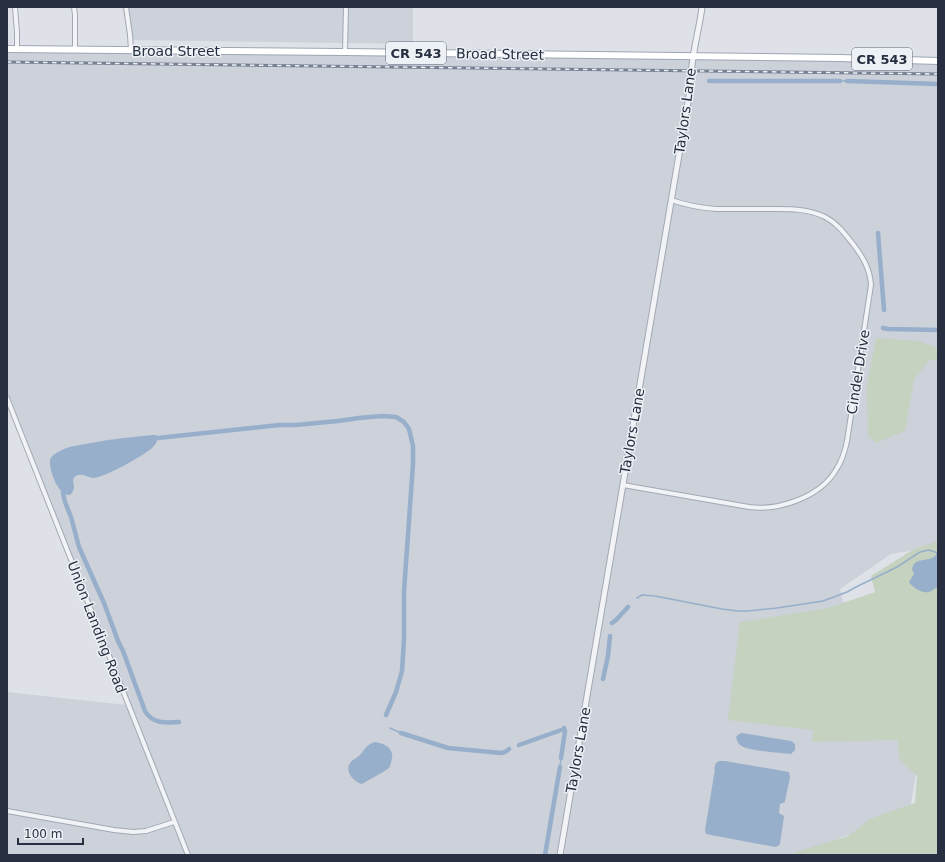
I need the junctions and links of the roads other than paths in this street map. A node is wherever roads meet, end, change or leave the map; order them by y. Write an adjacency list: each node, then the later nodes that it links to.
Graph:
1 (15, 7): 7 (street)
2 (74, 7): 8 (street)
3 (126, 7): 9 (street)
4 (346, 7): 10 (street)
5 (702, 7): 11 (street, Taylors Lane)
6 (7, 49): 7 (main road, Broad Street / CR 543)
7 (17, 49): 8 (main road, Broad Street / CR 543)
8 (75, 50): 9 (main road, Broad Street / CR 543)
9 (131, 50): 10 (main road, Broad Street / CR 543)
10 (345, 52): 11 (main road, Broad Street / CR 543)
11 (693, 57): 12 (main road, Broad Street / CR 543); 13 (street, Taylors Lane)
12 (938, 60)
13 (671, 200): 15 (street, Taylors Lane); 15 (street, Cindel Drive)
14 (7, 398): 17 (street, Union Landing Road)
15 (623, 485): 19 (street, Taylors Lane)
16 (7, 811): 17 (street)
17 (174, 822): 18 (street, Union Landing Road)
18 (188, 855)
19 (560, 855)

